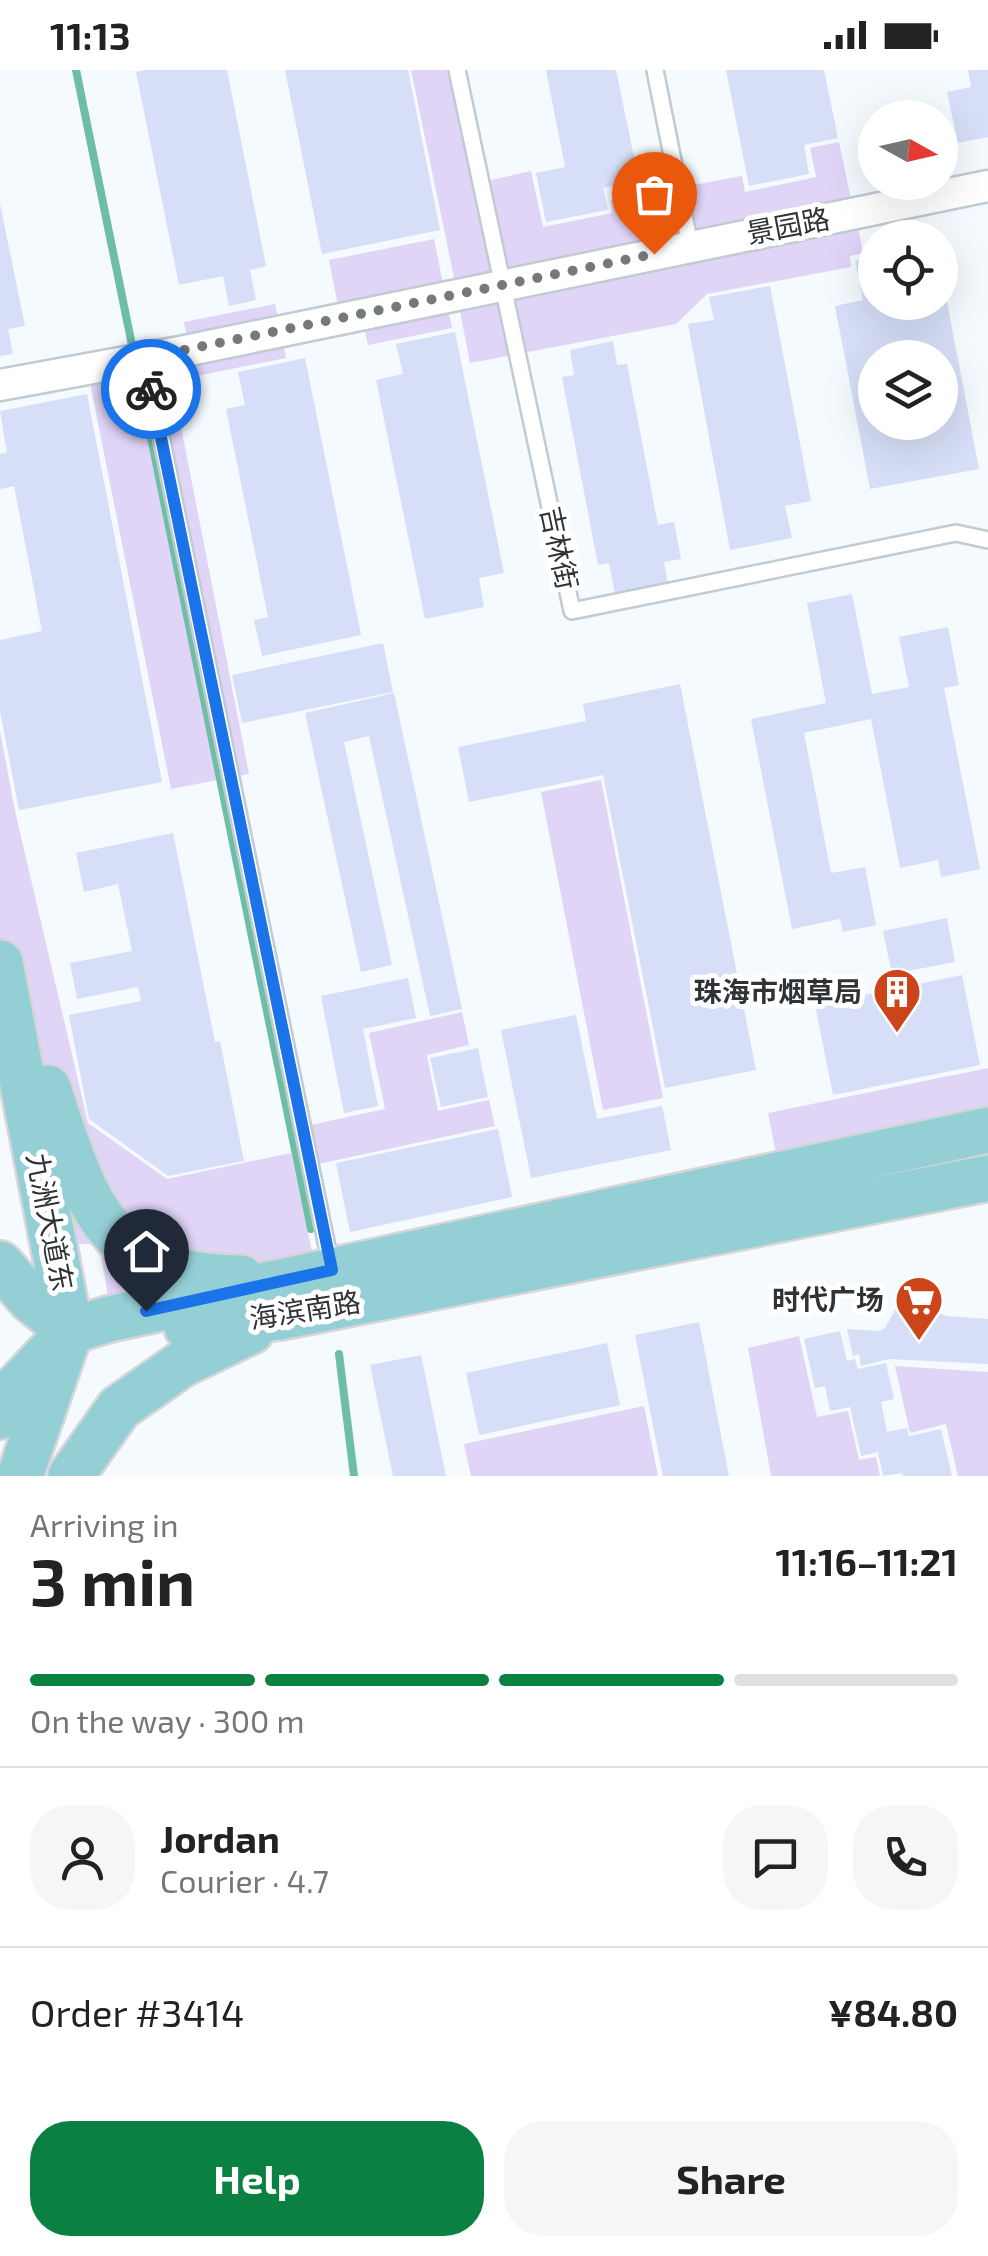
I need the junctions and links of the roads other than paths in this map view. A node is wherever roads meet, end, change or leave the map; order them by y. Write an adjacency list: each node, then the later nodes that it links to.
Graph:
1 (457, 70): 5 (lane, 吉林街)
2 (655, 70): 4 (lane)
3 (988, 186): 4 (street, 景园路)
4 (690, 246): 5 (street, 景园路)
5 (503, 286): 6 (street, 景园路); 8 (lane, 吉林街)
6 (136, 360): 7 (street, 景园路); 14 (lane)
7 (0, 385)
8 (988, 540)
9 (0, 942): 14 (main road)
10 (0, 963): 15 (main road, 九洲大道东)
11 (988, 1130): 14 (main road, 海滨南路)
12 (988, 1178): 14 (main road, 海滨南路)
13 (0, 1264): 15 (main road)
14 (301, 1289): 15 (main road, 海滨南路); 18 (main road)
15 (70, 1331): 16 (main road); 17 (main road, 九洲大道东)
16 (0, 1416)
17 (20, 1476)
18 (72, 1476)

